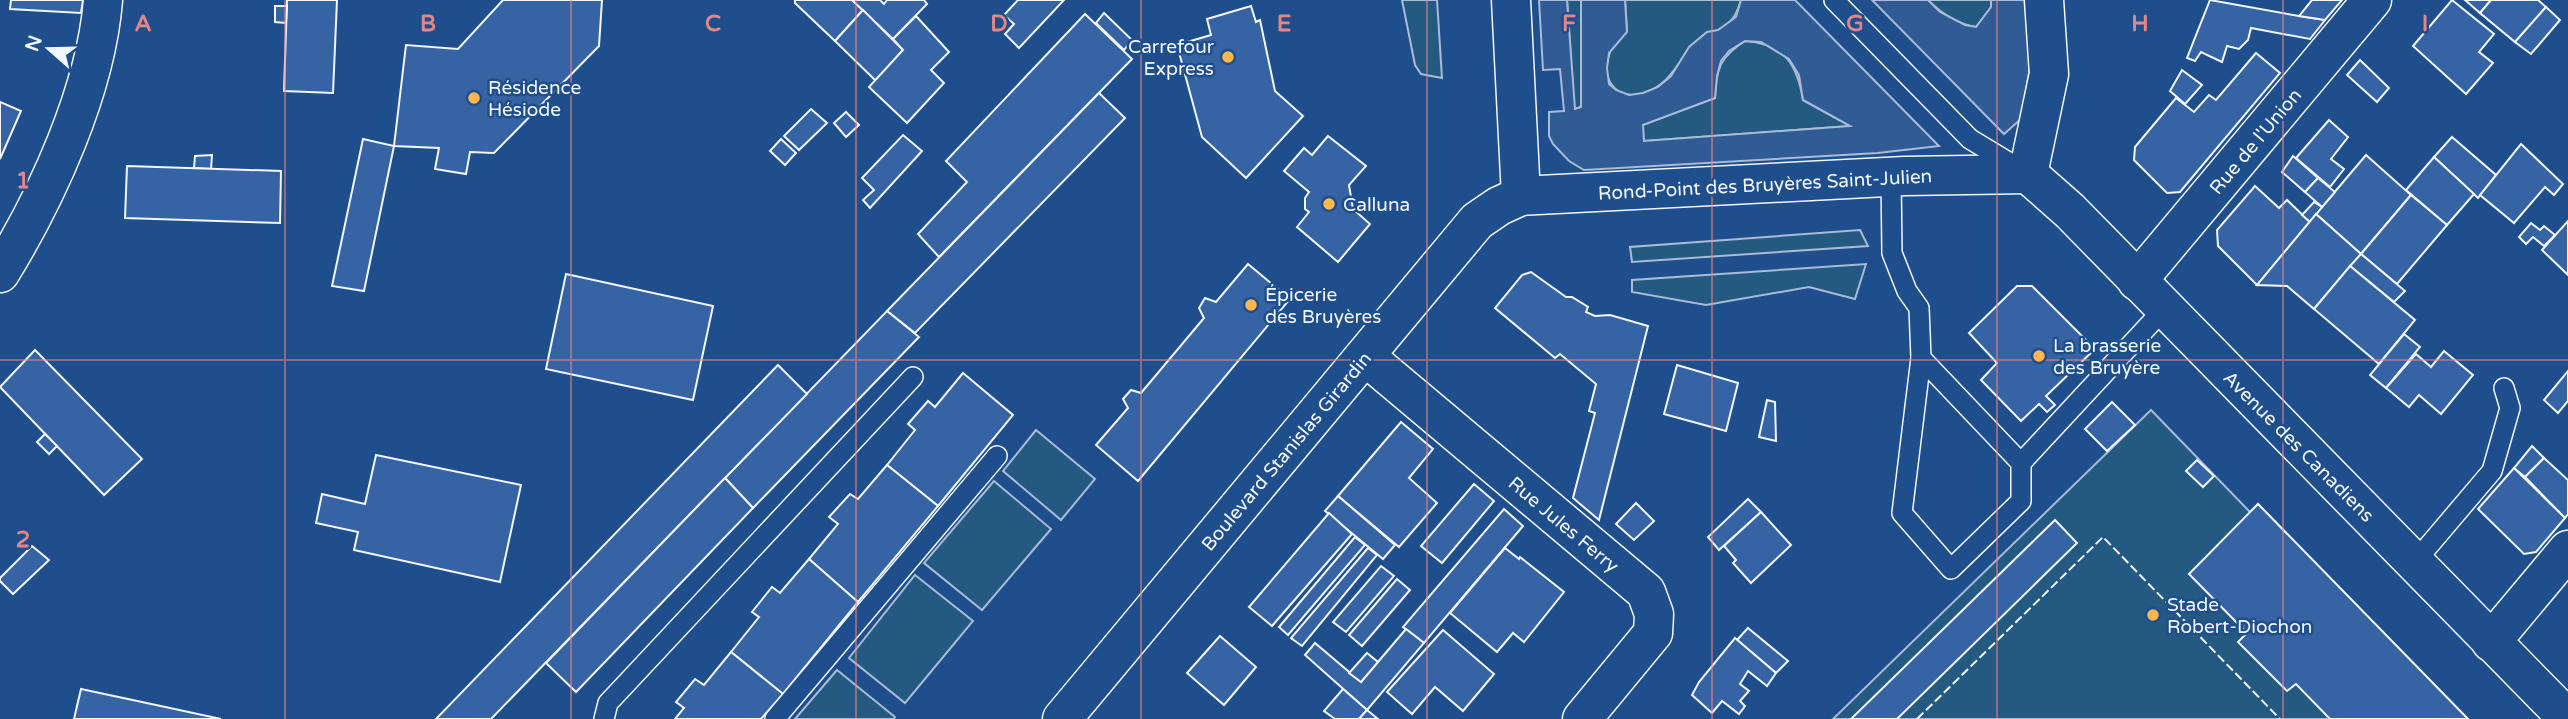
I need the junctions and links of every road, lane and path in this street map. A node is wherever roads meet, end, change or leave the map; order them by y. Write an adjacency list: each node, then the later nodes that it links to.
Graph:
1 (103, 0): 9 (main road)
2 (1511, 0): 8 (main road)
3 (1834, 0): 6 (lane)
4 (2044, 0): 6 (main road)
5 (2372, 0): 10 (main road, Rue de l'Union)
6 (2028, 174): 7 (main road, Rond-Point des Bruyères Saint-Julien); 10 (main road, Avenue des Canadiens)
7 (1891, 177): 8 (main road, Rond-Point des Bruyères Saint-Julien); 13 (lane)
8 (1521, 196): 12 (main road, Boulevard Stanislas Girardin)
9 (0, 273)
10 (2137, 281): 11 (main road, Avenue des Canadiens)
11 (2164, 309): 17 (lane); 19 (main road, Avenue des Canadiens)
12 (1365, 356): 23 (main road, Boulevard Stanislas Girardin); 24 (main road, Rue Jules Ferry)
13 (1921, 358): 17 (lane); 17 (lane)
14 (913, 377): 21 (lane)
15 (2504, 388): 19 (lane)
16 (997, 456): 22 (lane)
17 (2021, 463)
18 (2568, 550): 20 (main road)
19 (2414, 563): 20 (main road, Avenue des Canadiens)
20 (2491, 642): 25 (main road, Avenue des Canadiens)
21 (604, 719)
22 (775, 719)
23 (1062, 719)
24 (1583, 719)
25 (2568, 719)

